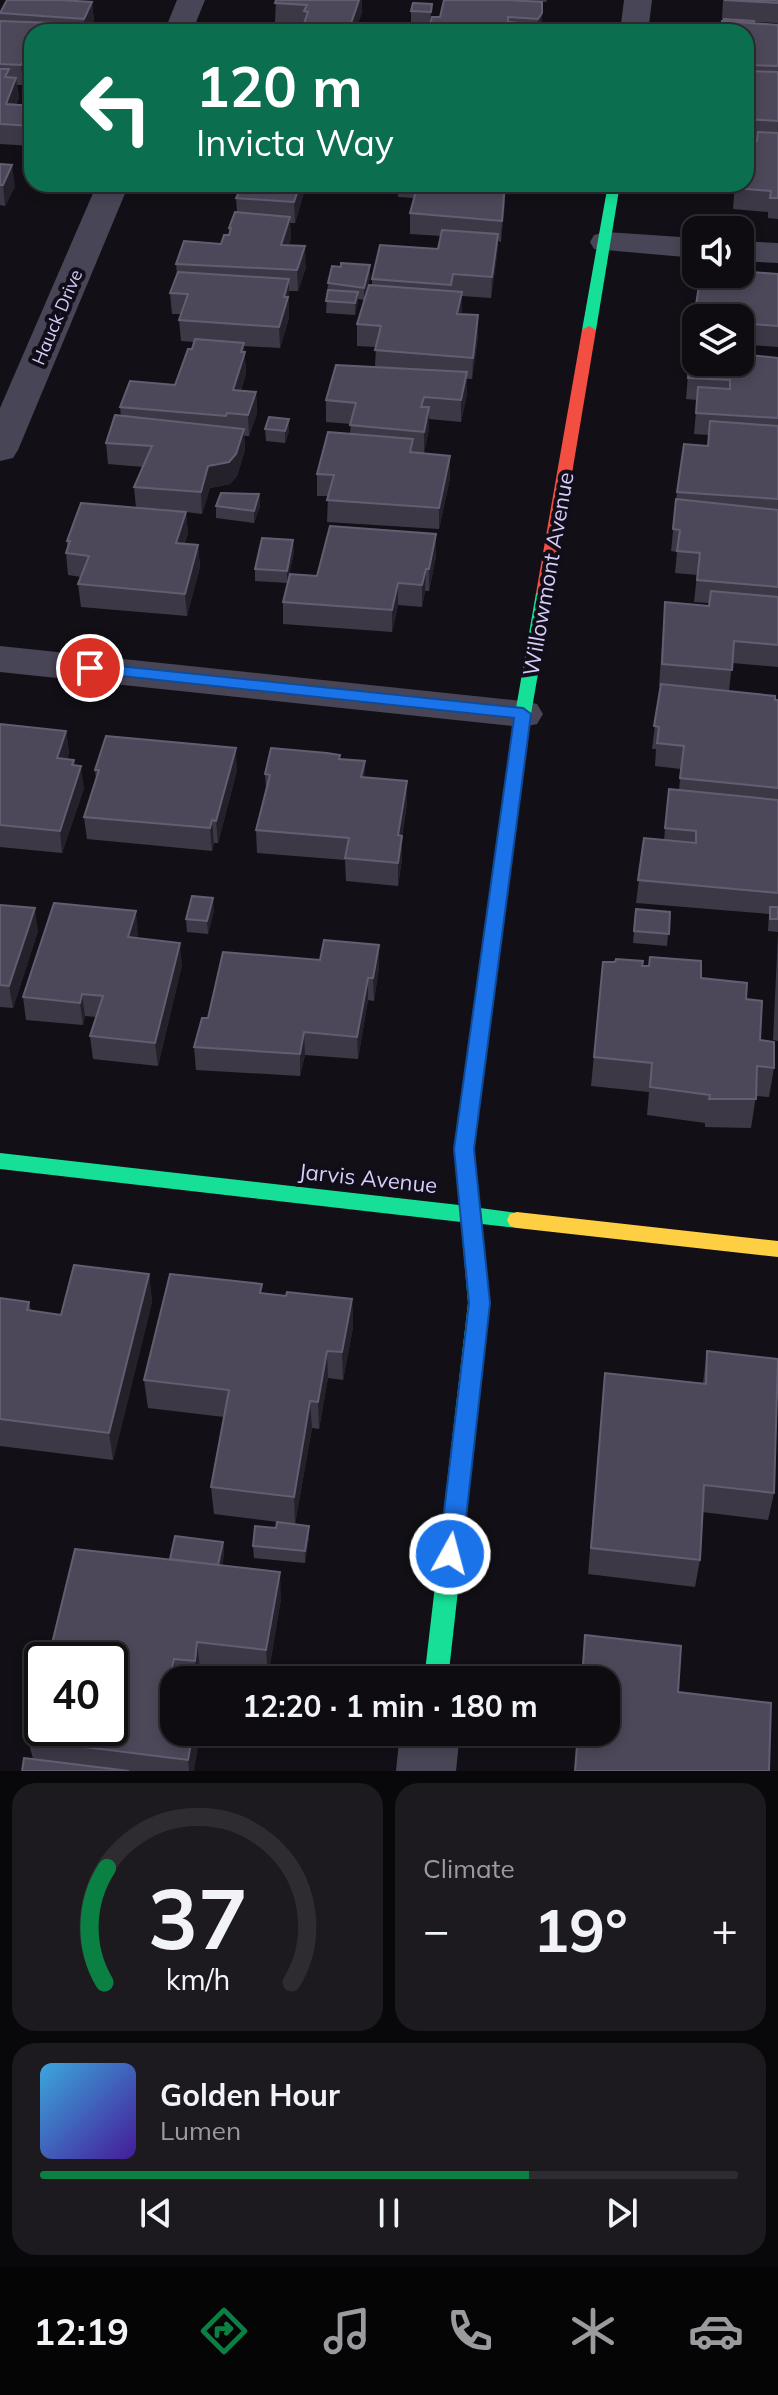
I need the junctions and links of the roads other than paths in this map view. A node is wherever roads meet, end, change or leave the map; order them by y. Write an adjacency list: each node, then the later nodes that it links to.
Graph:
1 (191, 0): 3 (street)
2 (638, 0): 4 (street)
3 (181, 24)
4 (635, 24)
5 (110, 192): 11 (street, Hauck Drive)
6 (613, 192): 7 (street, Willowmont Avenue)
7 (606, 242): 8 (street); 13 (street, Willowmont Avenue)
8 (682, 247)
9 (754, 252): 10 (street)
10 (778, 253)
11 (0, 450)
12 (0, 659): 13 (street)
13 (523, 714): 15 (street, Willowmont Avenue)
14 (0, 1161): 15 (street, Jarvis Avenue)
15 (472, 1214): 16 (street, Jarvis Avenue); 17 (street, Willowmont Avenue)
16 (778, 1249)
17 (438, 1666)
18 (429, 1746): 19 (street)
19 (426, 1771)

